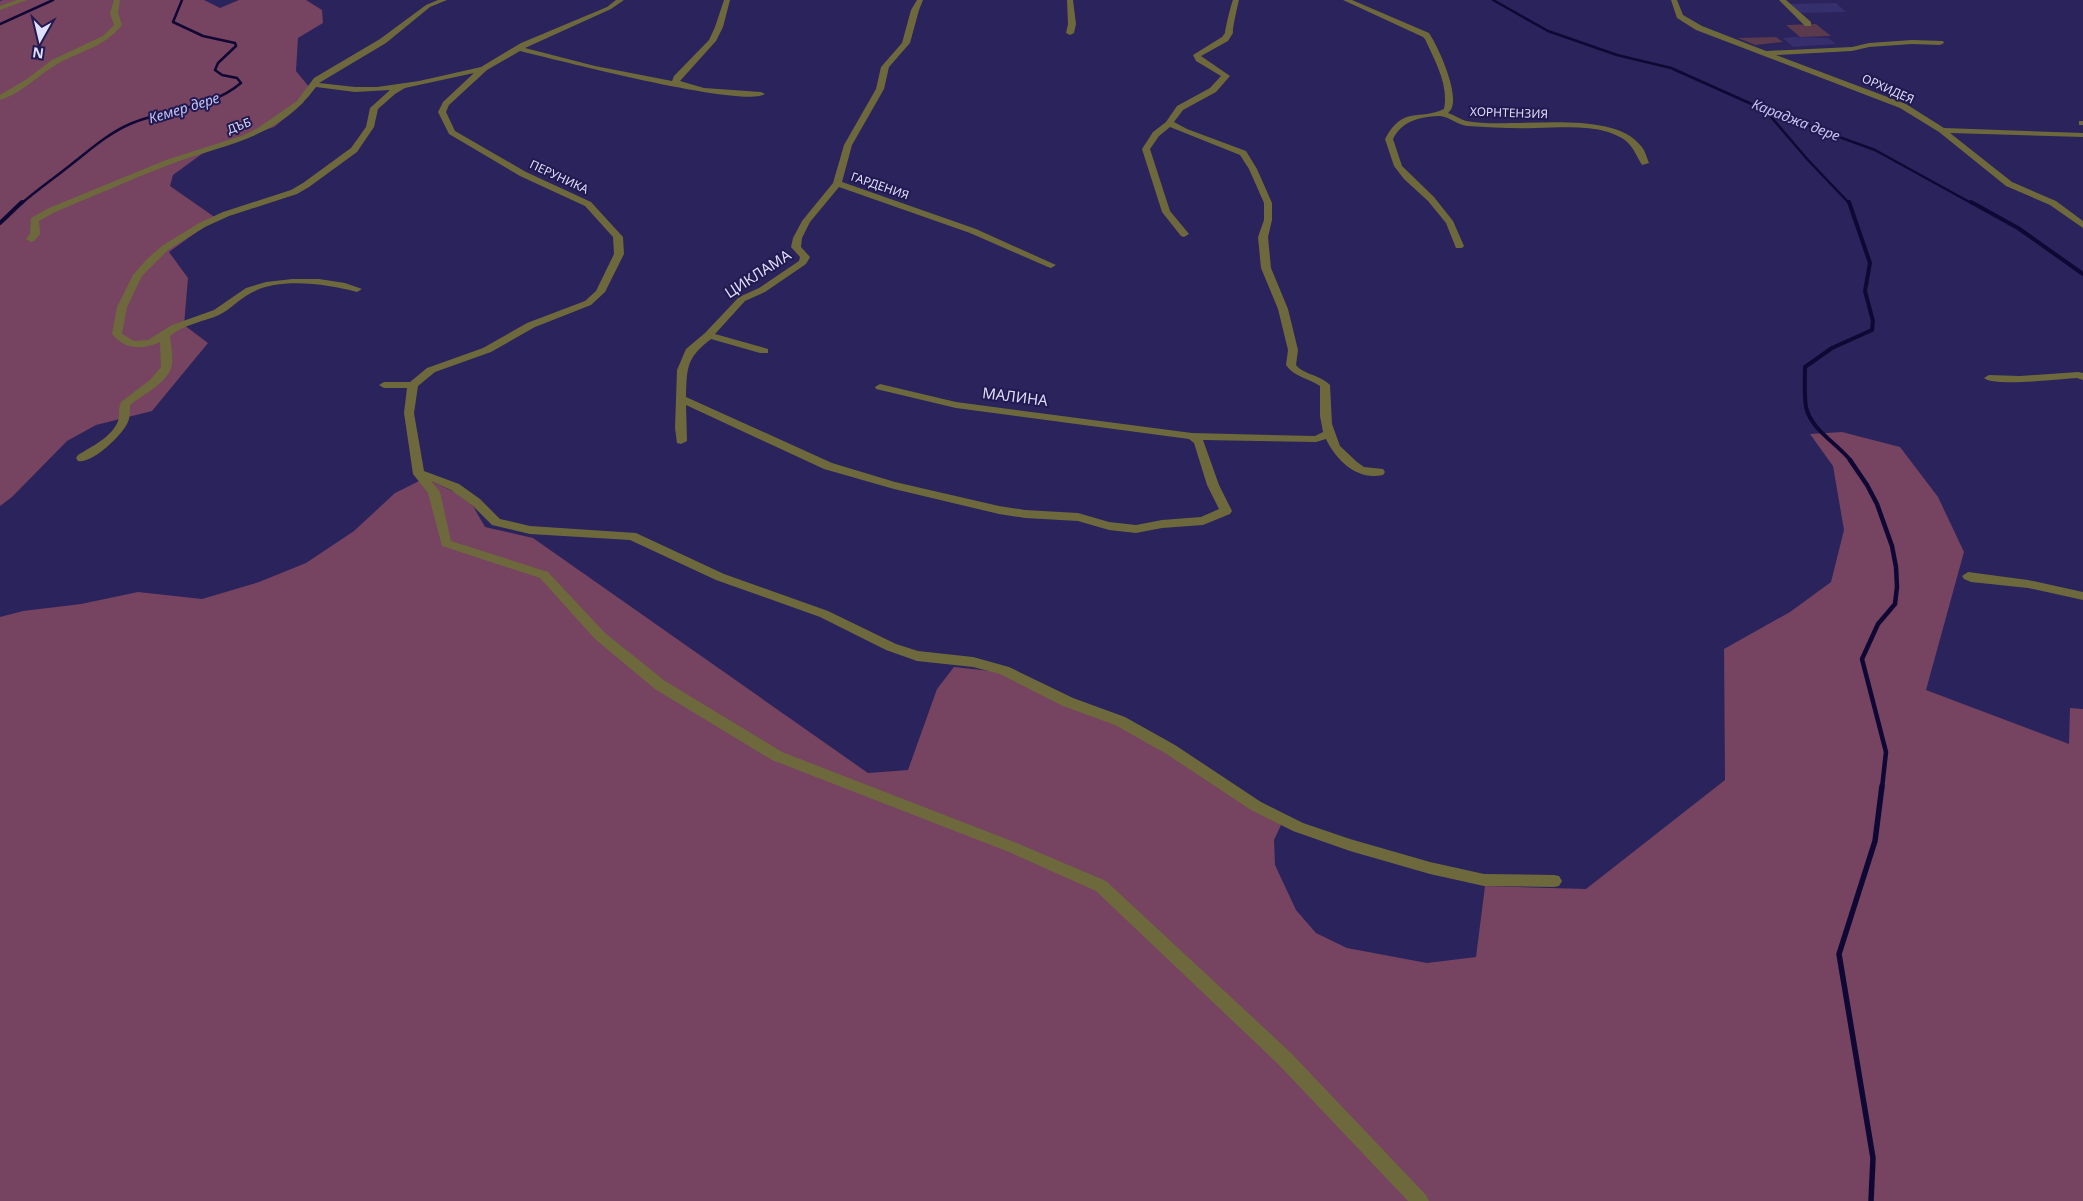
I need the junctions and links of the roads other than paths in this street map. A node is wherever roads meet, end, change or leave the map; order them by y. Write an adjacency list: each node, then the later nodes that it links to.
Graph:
1 (24, 0): 12 (street)
2 (118, 0): 23 (street)
3 (444, 0): 19 (street, ДЪБ)
4 (726, 0): 20 (street)
5 (920, 0): 29 (street, ГАРДЕНИЯ)
6 (1070, 0): 14 (street)
7 (1236, 0): 25 (street)
8 (1346, 0): 24 (street, ХОРНТЕНЗИЯ)
9 (1674, 0): 17 (street, ОРХИДЕЯ)
10 (1782, 0): 13 (street)
11 (615, 1): 16 (street, ПЕРУНИКА)
12 (0, 8)
13 (1808, 24)
14 (1070, 32)
15 (1940, 43): 17 (street)
16 (518, 48): 18 (street, ПЕРУНИКА); 20 (street)
17 (1764, 53): 26 (street, ОРХИДЕЯ)
18 (484, 68): 21 (street); 42 (street, ПЕРУНИКА)
19 (314, 84): 21 (street); 32 (street, ДЪБ)
20 (681, 85): 22 (street)
21 (402, 87): 36 (street)
22 (761, 94)
23 (0, 98)
24 (1442, 113): 28 (street, ХОРНТЕНЗИЯ); 33 (street)
25 (1170, 123): 31 (street); 45 (street)
26 (1942, 130): 27 (street); 30 (street, ОРХИДЕЯ)
27 (2083, 135)
28 (1645, 163)
29 (837, 183): 34 (street, ГАРДЕНИЯ); 37 (street, ЦИКЛАМА)
30 (2083, 225)
31 (1184, 234)
32 (31, 239)
33 (1460, 246)
34 (1051, 264)
35 (356, 289): 36 (street)
36 (165, 335): 48 (street)
37 (710, 335): 38 (street); 44 (street, ЦИКЛАМА)
38 (764, 351)
39 (2083, 377): 40 (street)
40 (1989, 378)
41 (384, 385): 42 (street)
42 (413, 385): 50 (street)
43 (880, 387): 46 (street, МАЛИНА)
44 (682, 399): 46 (street); 47 (street, ЦИКЛАМА)
45 (1328, 434): 46 (street); 49 (street)
46 (1192, 436)
47 (682, 441)
48 (82, 458)
49 (1379, 472)
50 (419, 474): 53 (street); 54 (street)
51 (1968, 576): 52 (street)
52 (2083, 596)
53 (1554, 881)
54 (1420, 1201)

